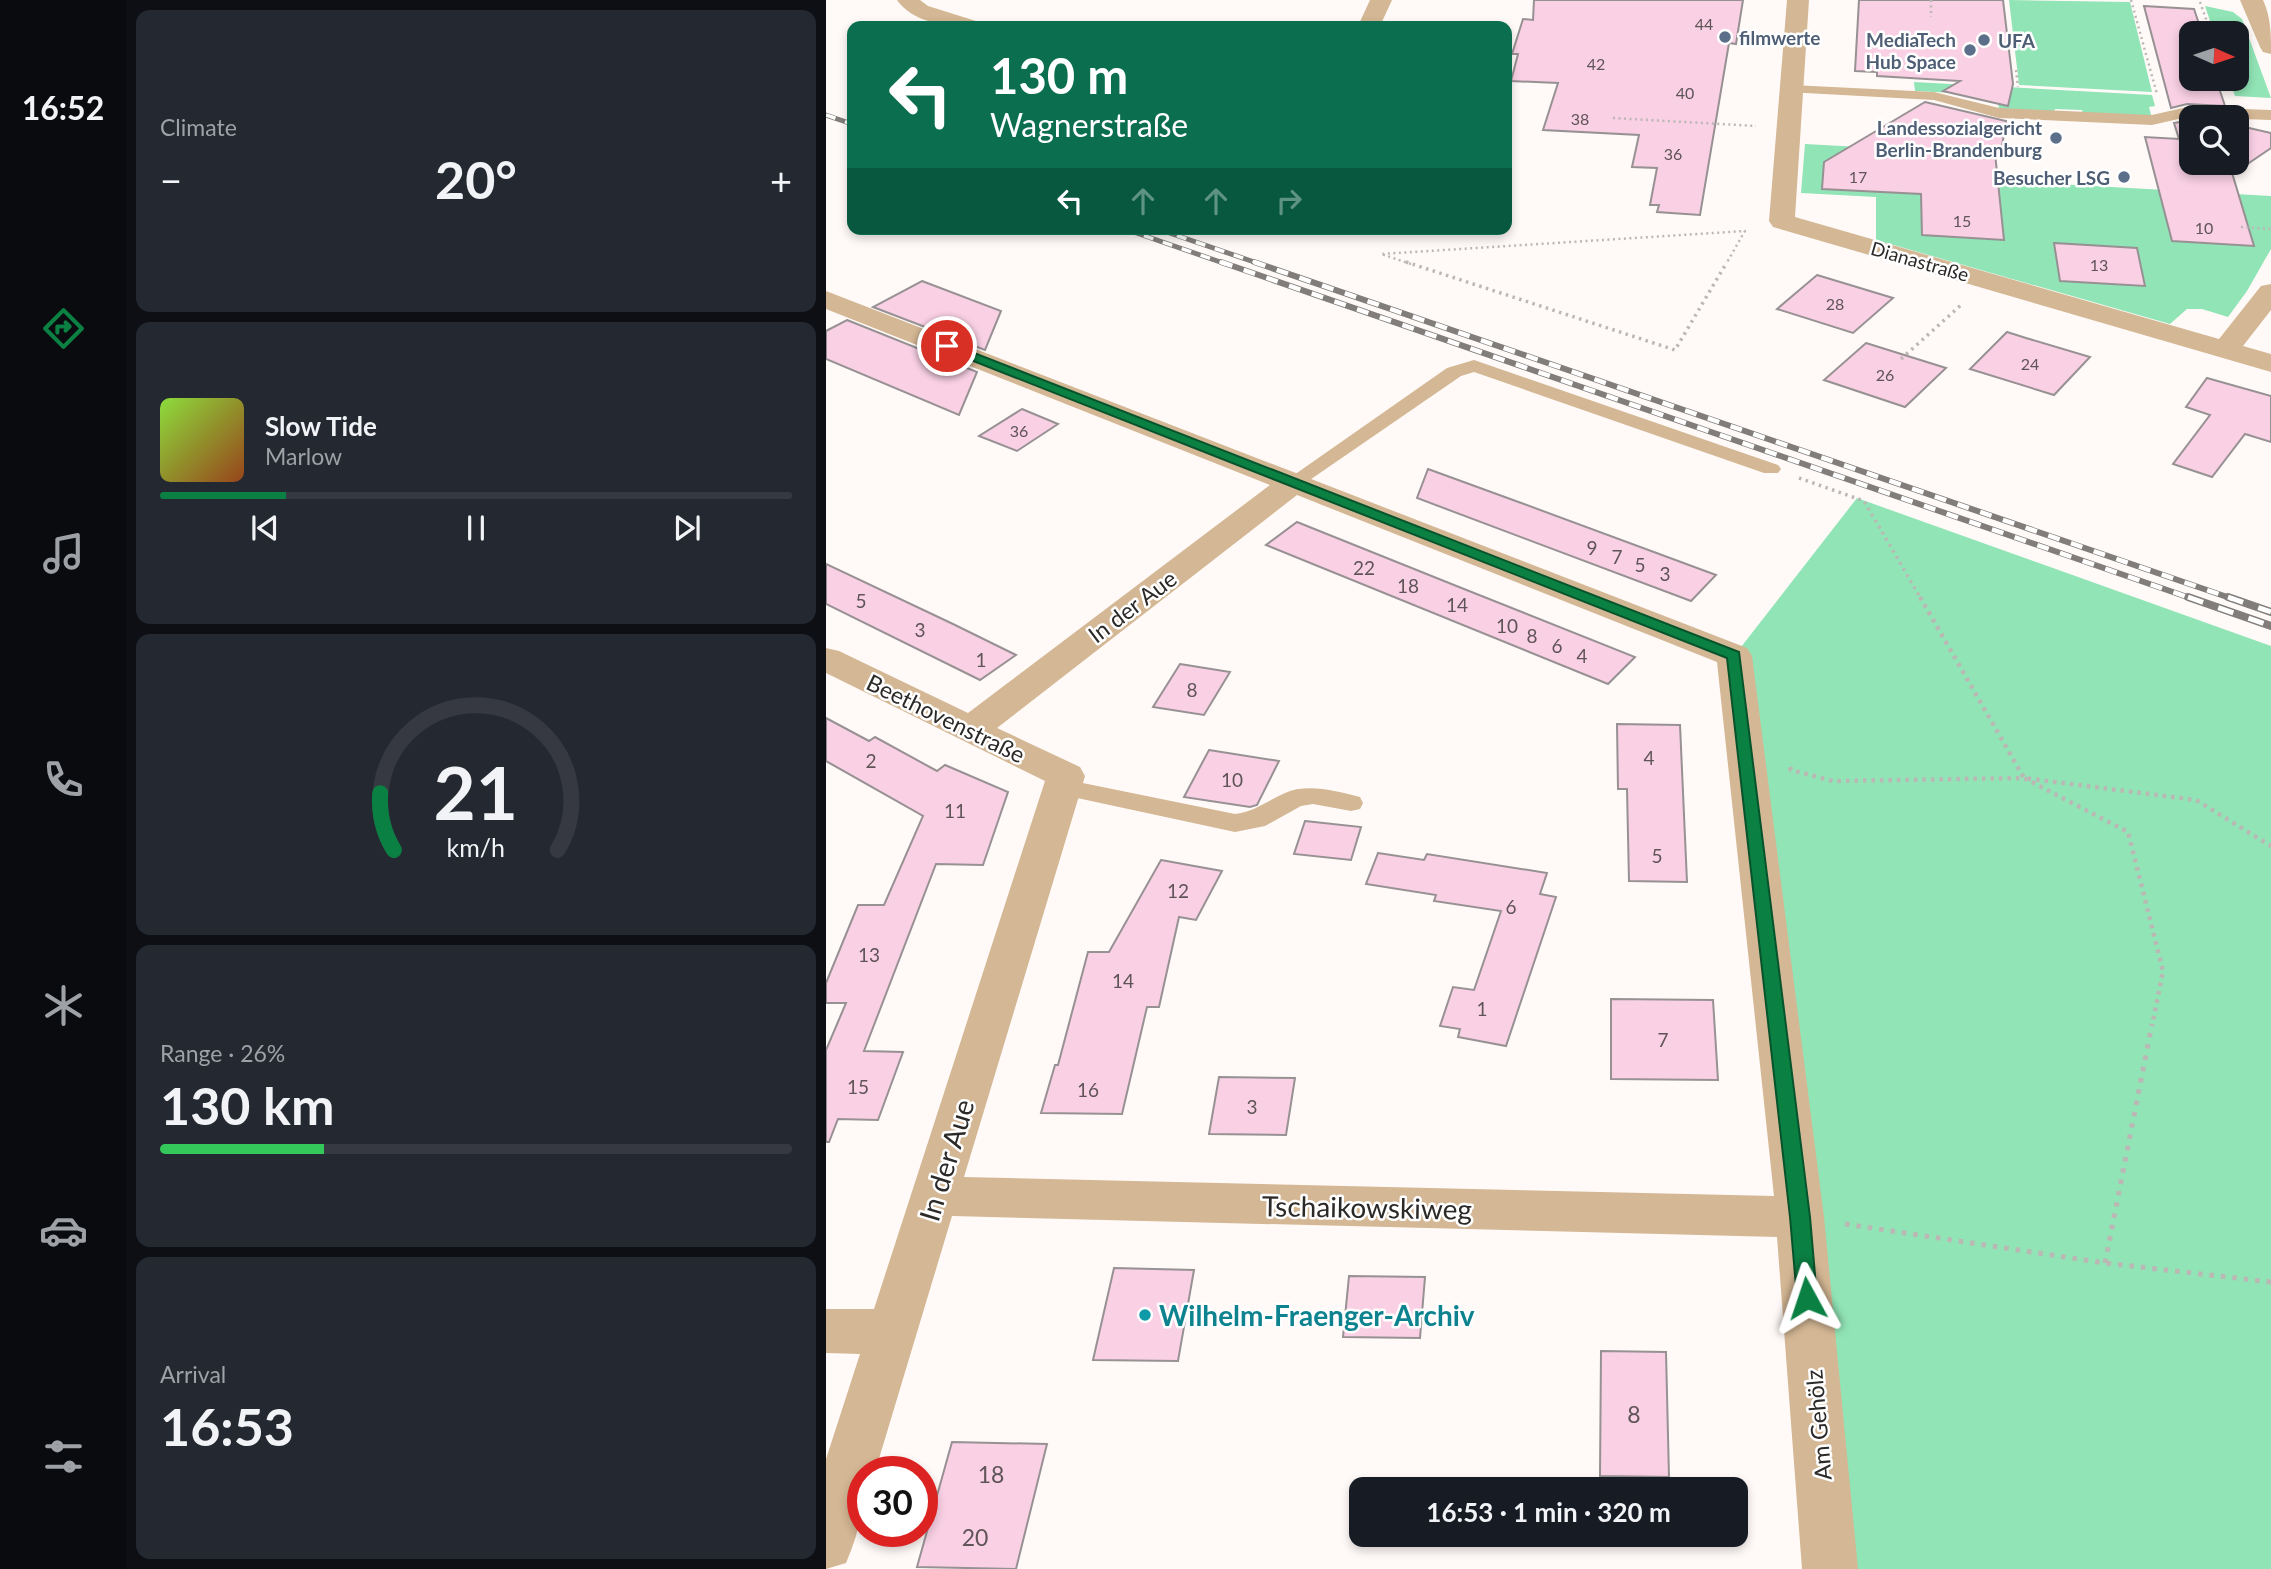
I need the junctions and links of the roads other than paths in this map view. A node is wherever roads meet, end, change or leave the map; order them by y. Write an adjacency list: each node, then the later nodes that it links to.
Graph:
1 (908, 0): 5 (street)
2 (1381, 0): 6 (street)
3 (1798, 0): 8 (street, Dianastraße)
4 (2251, 0): 7 (street)
5 (952, 21)
6 (1371, 21)
7 (2271, 47)
8 (1792, 89): 9 (lane); 12 (street, Dianastraße)
9 (2271, 116)
10 (2271, 292): 12 (street)
11 (826, 299): 15 (street)
12 (2225, 350): 13 (street, Dianastraße)
13 (2271, 363)
14 (1771, 469): 15 (lane)
15 (1294, 482): 17 (street, In der Aue); 21 (street, Am Gehölz)
16 (826, 659): 17 (street, Beethovenstraße)
17 (970, 730): 18 (street, Beethovenstraße)
18 (1064, 781): 19 (lane); 20 (street, In der Aue)
19 (1351, 803)
20 (935, 1196): 21 (street, Tschaikowskiweg); 23 (street, In der Aue)
21 (1800, 1217): 25 (street, Am Gehölz)
22 (826, 1331): 23 (street)
23 (892, 1332): 24 (street, In der Aue)
24 (826, 1544)
25 (1830, 1569)

